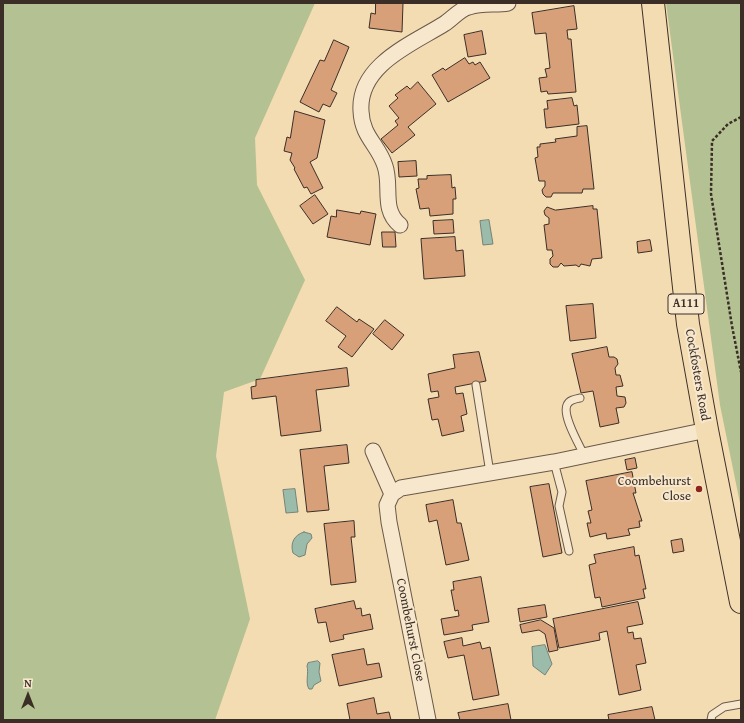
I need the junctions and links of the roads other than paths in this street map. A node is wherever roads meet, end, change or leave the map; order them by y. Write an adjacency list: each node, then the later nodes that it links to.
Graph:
1 (508, 3): 3 (street)
2 (653, 3): 7 (main road, Cockfosters Road / A111)
3 (467, 5): 4 (street)
4 (400, 225)
5 (476, 385): 11 (lane)
6 (580, 398): 9 (lane)
7 (706, 430): 9 (street); 14 (main road, Cockfosters Road / A111)
8 (373, 451): 12 (street)
9 (584, 455): 10 (street)
10 (554, 462): 11 (street); 13 (lane)
11 (490, 474): 12 (street)
12 (392, 494): 16 (street, Coombehurst Close)
13 (569, 551)
14 (741, 602)
15 (741, 704): 17 (lane)
16 (428, 720)
17 (711, 720)

